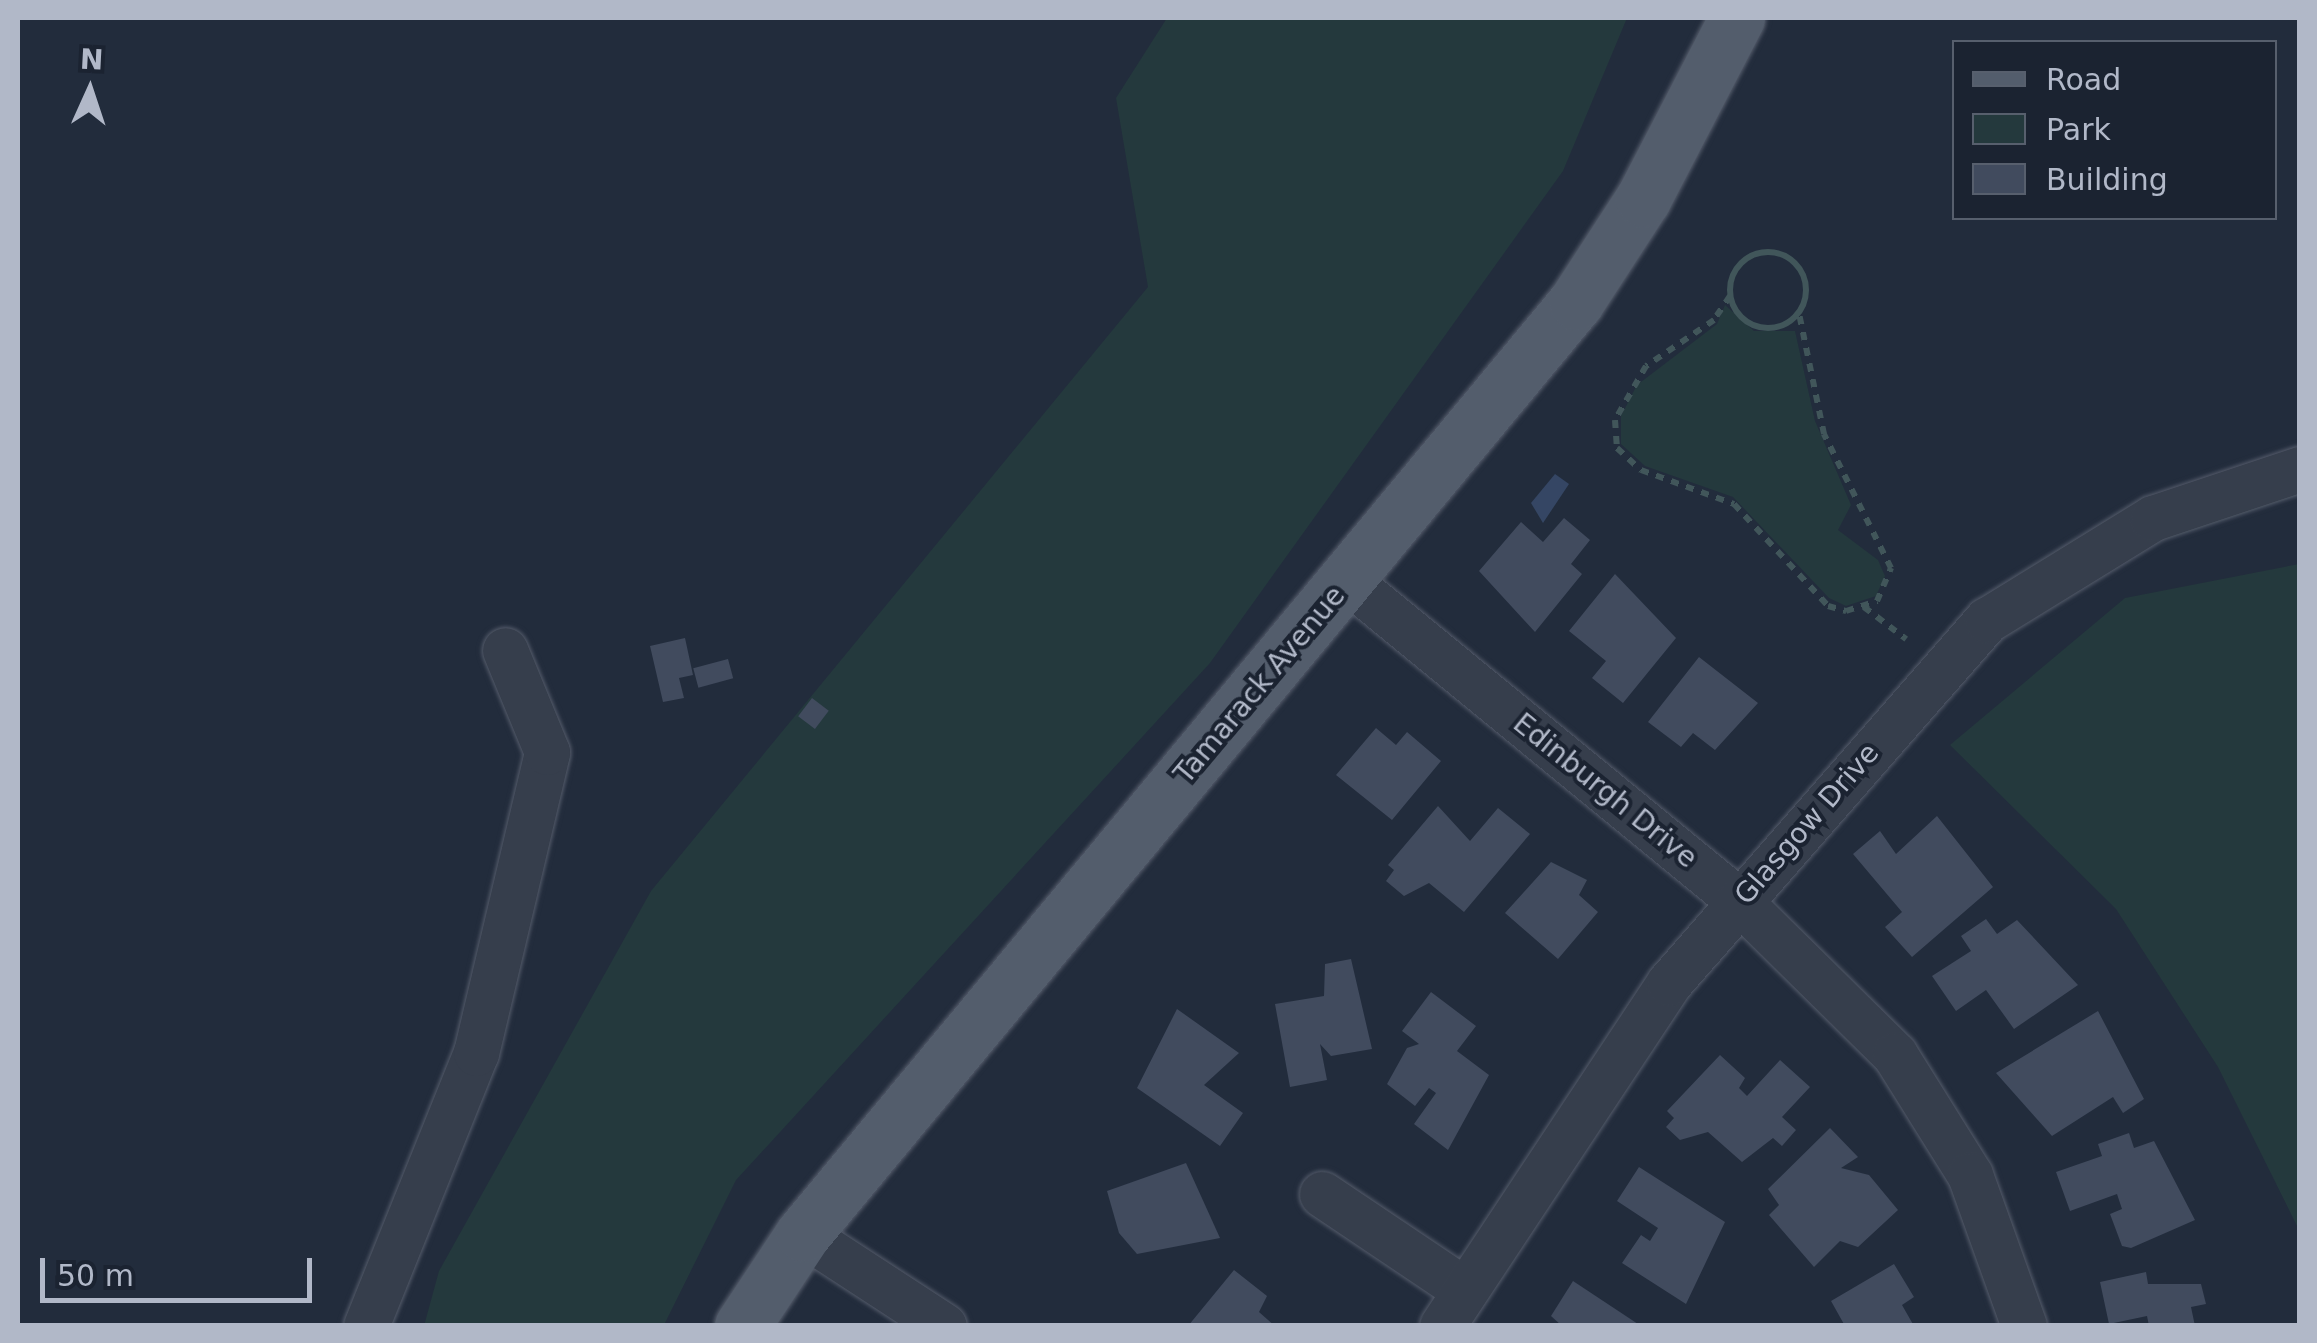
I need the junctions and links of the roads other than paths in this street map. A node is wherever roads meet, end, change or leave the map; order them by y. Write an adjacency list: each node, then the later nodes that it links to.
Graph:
1 (1737, 18): 3 (main road, Tamarack Avenue)
2 (2300, 469): 5 (street, Glasgow Drive)
3 (1347, 580): 5 (street, Edinburgh Drive); 7 (main road, Tamarack Avenue)
4 (506, 650): 9 (street)
5 (1739, 902): 8 (street, Glasgow Drive); 12 (street, Edinburgh Drive)
6 (1322, 1194): 8 (street)
7 (802, 1234): 10 (main road, Tamarack Avenue); 11 (street)
8 (1454, 1308)
9 (366, 1326)
10 (742, 1326)
11 (944, 1326)
12 (2024, 1326)

